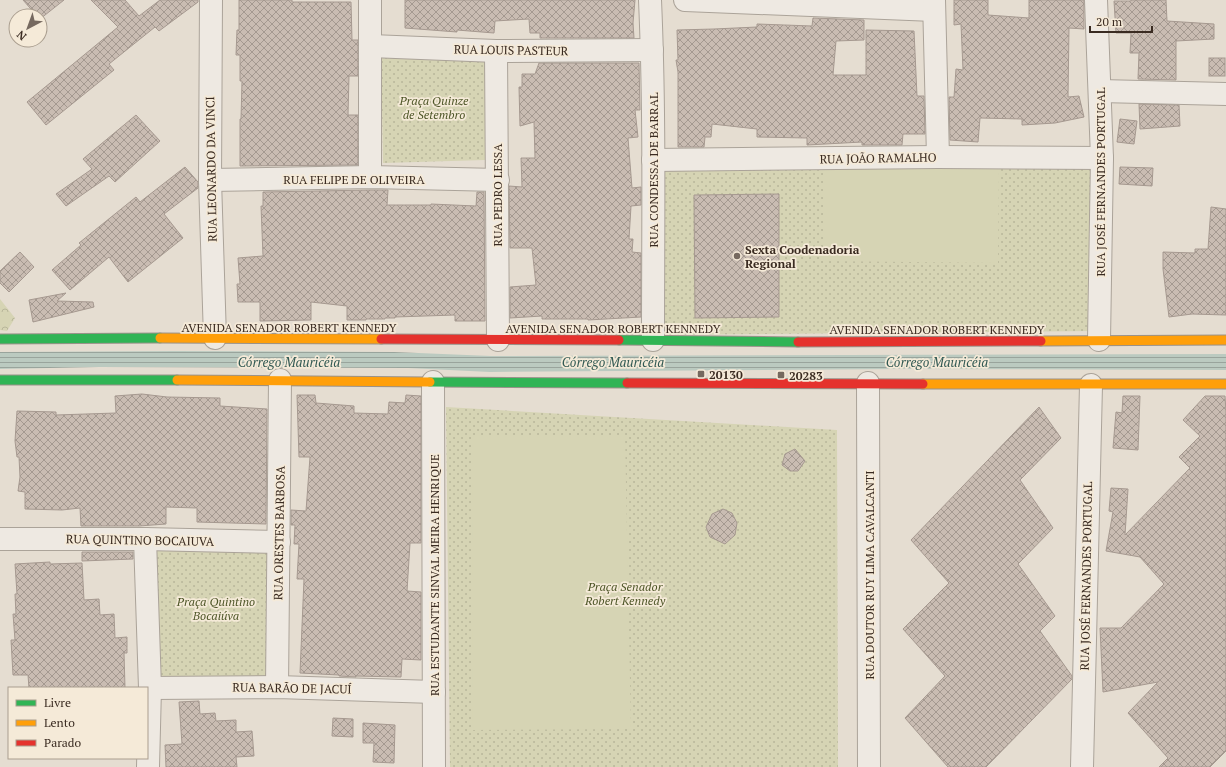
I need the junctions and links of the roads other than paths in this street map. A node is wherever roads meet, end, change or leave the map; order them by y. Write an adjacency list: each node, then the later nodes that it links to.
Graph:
1 (210, 0): 17 (street, RUA LEONARDO DA VINCI)
2 (370, 0): 8 (street)
3 (650, 0): 9 (street, RUA CONDESSA DE BARRAL)
4 (685, 0): 6 (street)
5 (1096, 0): 11 (street, RUA JOSÉ FERNANDES PORTUGAL)
6 (801, 2): 7 (street)
7 (934, 5): 13 (street)
8 (371, 46): 10 (street, RUA LOUIS PASTEUR); 16 (street)
9 (652, 50): 10 (street, RUA LOUIS PASTEUR); 15 (street, RUA CONDESSA DE BARRAL)
10 (496, 51): 18 (street, RUA PEDRO LESSA)
11 (1100, 91): 12 (street); 14 (street, RUA JOSÉ FERNANDES PORTUGAL)
12 (1226, 94)
13 (938, 157): 14 (street, RUA JOÃO RAMALHO); 15 (street, RUA JOÃO RAMALHO)
14 (1102, 158): 23 (street, RUA JOSÉ FERNANDES PORTUGAL)
15 (653, 160): 22 (street, RUA CONDESSA DE BARRAL)
16 (370, 177): 17 (street, RUA FELIPE DE OLIVEIRA); 18 (street, RUA FELIPE DE OLIVEIRA)
17 (210, 180): 19 (street, RUA LEONARDO DA VINCI)
18 (498, 180): 21 (street, RUA PEDRO LESSA)
19 (215, 338): 20 (street, AVENIDA SENADOR ROBERT KENNEDY); 21 (street, AVENIDA SENADOR ROBERT KENNEDY)
20 (0, 339)
21 (498, 340): 22 (street, AVENIDA SENADOR ROBERT KENNEDY)
22 (653, 340): 23 (street, AVENIDA SENADOR ROBERT KENNEDY)
23 (1099, 340): 24 (street, AVENIDA SENADOR ROBERT KENNEDY)
24 (1226, 340)
25 (0, 380): 26 (street)
26 (280, 380): 27 (street); 33 (street, RUA ORESTES BARBOSA)
27 (433, 382): 28 (street); 36 (street, RUA ESTUDANTE SINVAL MEIRA HENRIQUE)
28 (868, 382): 29 (street); 39 (street, RUA DOUTOR RUY LIMA CAVALCANTI)
29 (1091, 384): 30 (street); 40 (street, RUA JOSÉ FERNANDES PORTUGAL)
30 (1226, 384)
31 (0, 539): 32 (street, RUA QUINTINO BOCAIUVA)
32 (145, 539): 33 (street, RUA QUINTINO BOCAIUVA); 35 (street)
33 (279, 542): 34 (street, RUA ORESTES BARBOSA)
34 (277, 687): 35 (street, RUA BARÃO DE JACUÍ); 36 (street, RUA BARÃO DE JACUÍ)
35 (150, 688): 37 (street)
36 (434, 692): 38 (street, RUA ESTUDANTE SINVAL MEIRA HENRIQUE)
37 (148, 767)
38 (434, 767)
39 (869, 767)
40 (1082, 767)

